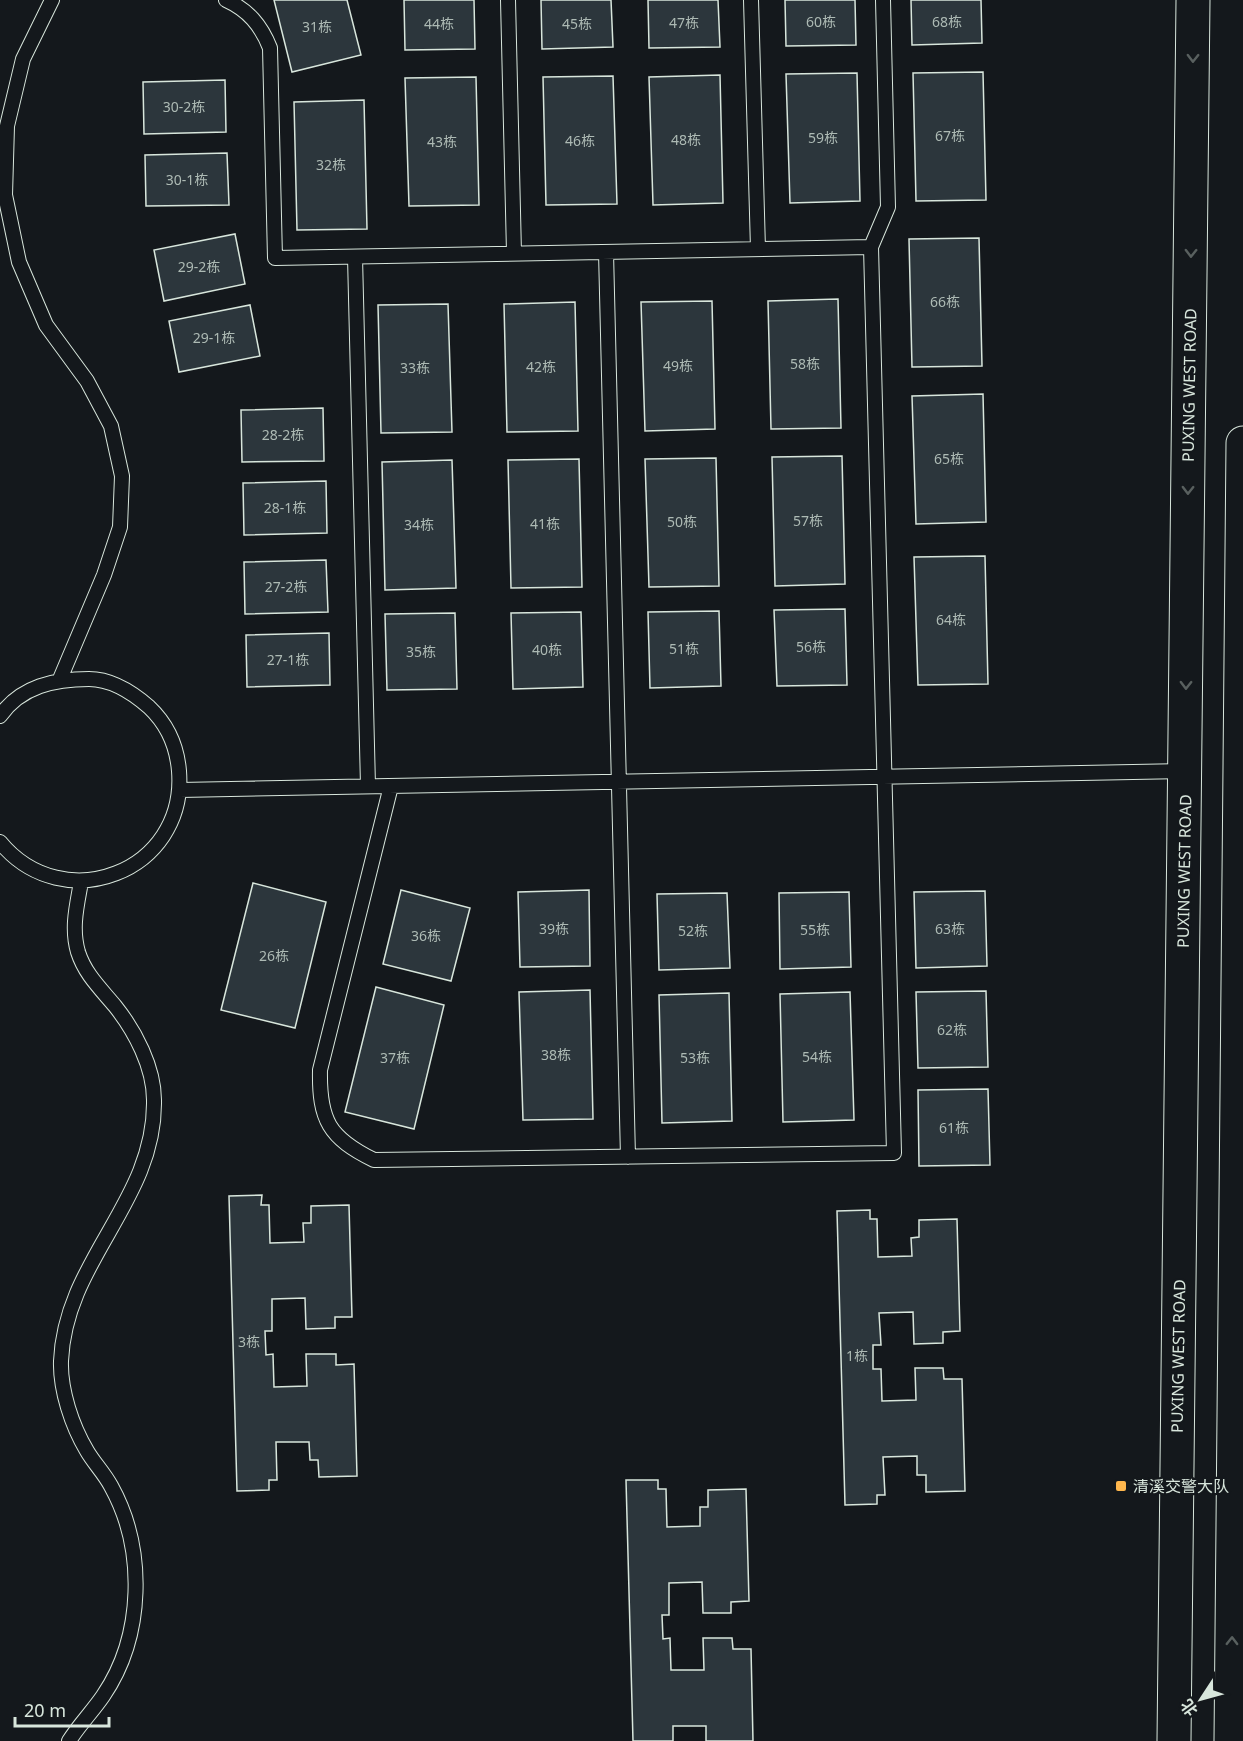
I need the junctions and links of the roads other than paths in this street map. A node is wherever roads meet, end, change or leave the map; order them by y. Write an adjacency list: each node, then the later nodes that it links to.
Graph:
1 (52, 0): 13 (lane)
2 (226, 0): 11 (lane)
3 (507, 0): 10 (lane)
4 (751, 0): 8 (lane)
5 (883, 0): 7 (lane)
6 (1193, 0): 15 (highway, PUXING WEST ROAD, one-way to 15)
7 (871, 247): 8 (lane); 16 (lane)
8 (758, 249): 9 (lane)
9 (606, 252): 10 (lane); 22 (lane)
10 (514, 253): 11 (lane)
11 (355, 257): 17 (lane)
12 (1243, 443): 26 (highway, one-way to 12)
13 (60, 679): 14 (lane); 19 (lane)
14 (0, 716)
15 (1185, 771): 16 (lane); 25 (highway, PUXING WEST ROAD)
16 (885, 776): 18 (lane); 22 (lane)
17 (368, 786): 18 (lane); 19 (lane)
18 (391, 786): 22 (lane)
19 (180, 790): 21 (lane)
20 (0, 842): 21 (lane)
21 (81, 882): 23 (lane)
22 (628, 1157)
23 (72, 1735): 24 (lane)
24 (84, 1741)
25 (1174, 1741)
26 (1231, 1741)

